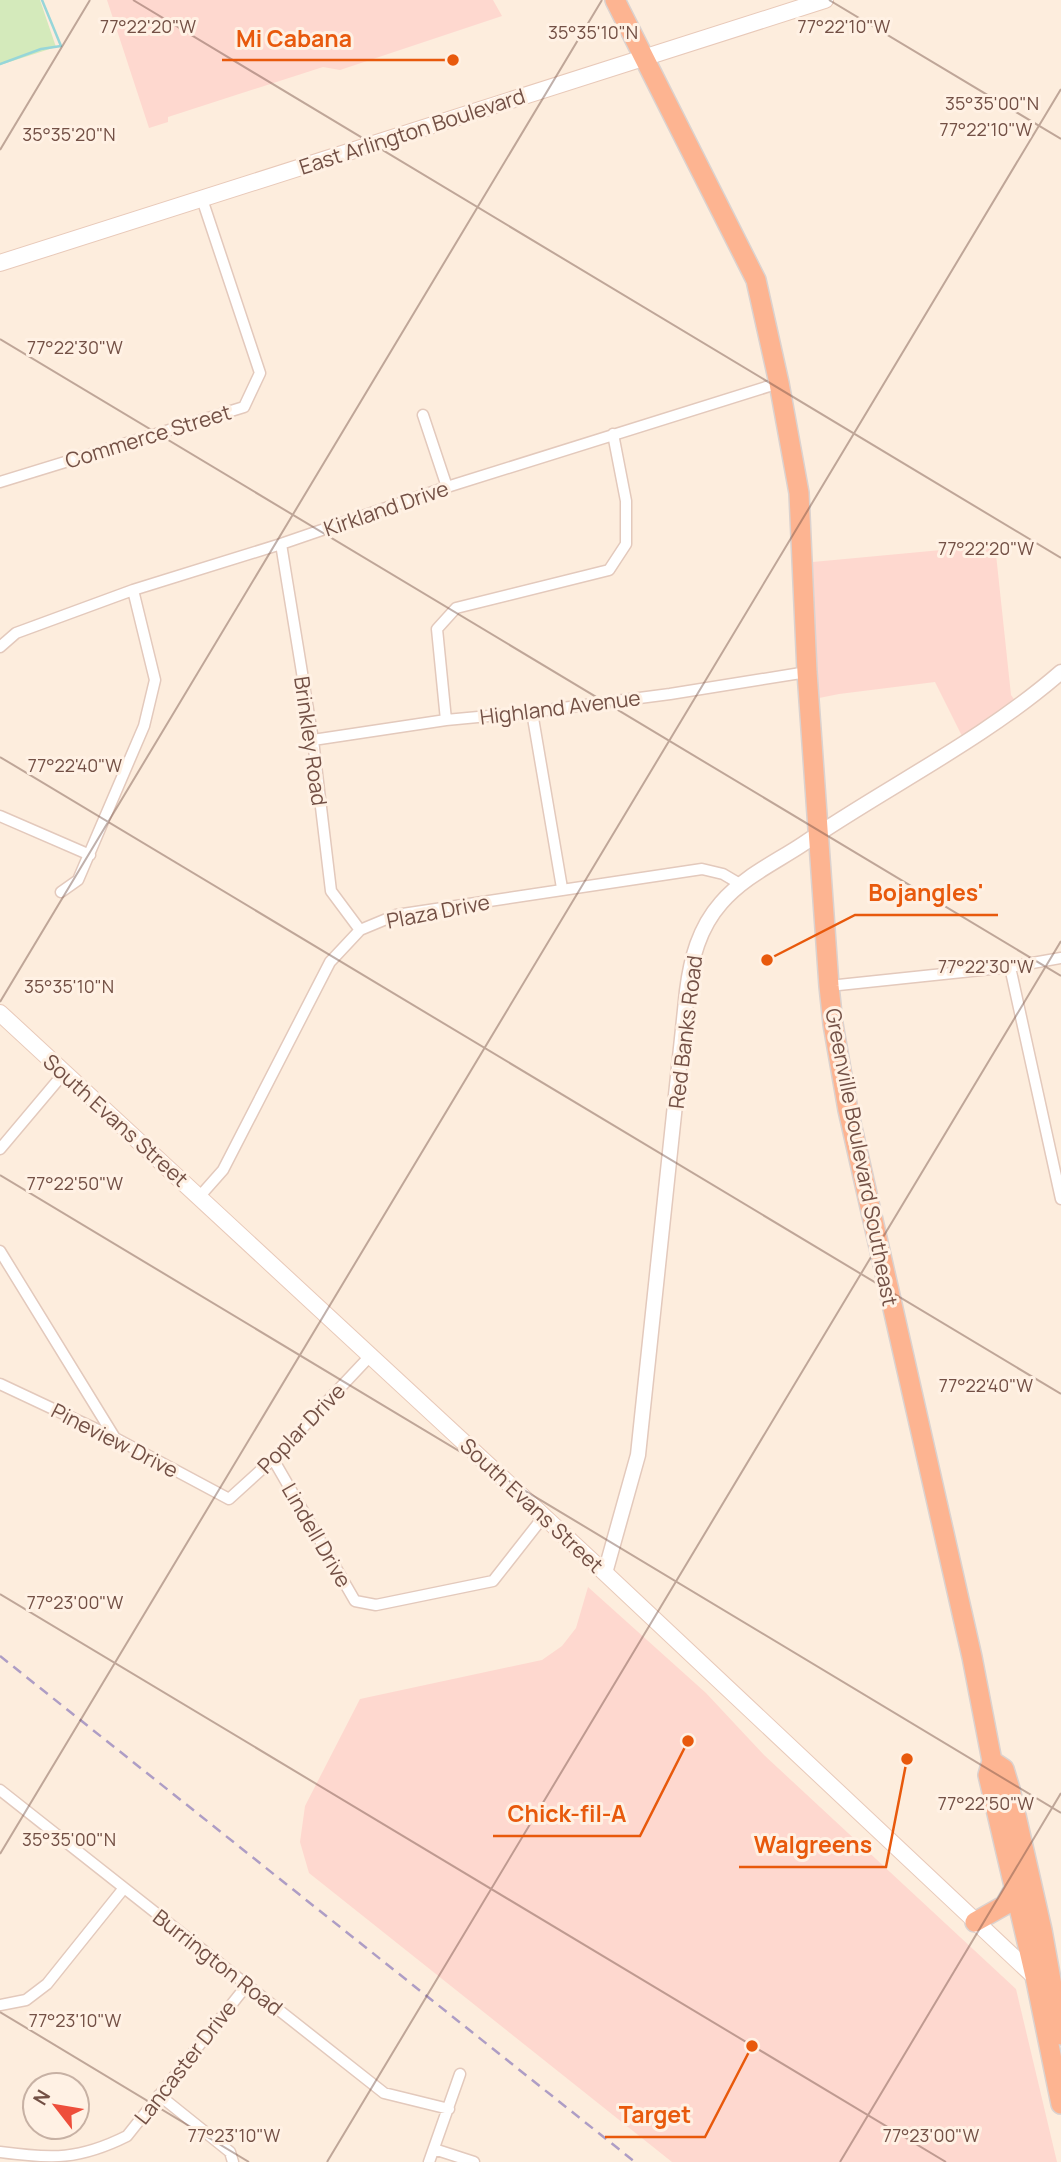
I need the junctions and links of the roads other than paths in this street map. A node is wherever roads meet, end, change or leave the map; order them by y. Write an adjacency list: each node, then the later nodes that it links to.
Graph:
1 (615, 0): 3 (highway, Greenville Boulevard Southeast)
2 (825, 0): 3 (main road, East Arlington Boulevard)
3 (644, 57): 4 (main road, East Arlington Boulevard); 6 (highway, Greenville Boulevard Southeast)
4 (202, 198): 5 (main road, East Arlington Boulevard); 9 (street, Commerce Street)
5 (0, 263)
6 (779, 383): 8 (street, Kirkland Drive); 14 (highway, Greenville Boulevard Southeast)
7 (423, 415): 10 (street)
8 (613, 434): 10 (street, Kirkland Drive); 17 (street)
9 (0, 482)
10 (447, 487): 11 (street, Kirkland Drive)
11 (281, 544): 12 (street, Kirkland Drive); 18 (street, Brinkley Road)
12 (133, 590): 13 (street, Kirkland Drive); 21 (street)
13 (0, 647)
14 (807, 672): 16 (street, Highland Avenue); 20 (highway, Greenville Boulevard Southeast)
15 (1060, 675): 20 (street, Red Banks Road)
16 (532, 712): 17 (street, Highland Avenue); 23 (street)
17 (446, 720): 18 (street, Highland Avenue)
18 (313, 740): 25 (street, Brinkley Road)
19 (0, 816): 21 (street)
20 (818, 832): 22 (street, Red Banks Road); 28 (highway, Greenville Boulevard Southeast)
21 (90, 855): 24 (street)
22 (740, 884): 23 (street, Plaza Drive); 41 (street, Red Banks Road)
23 (562, 888): 25 (street, Plaza Drive)
24 (61, 892)
25 (360, 930): 32 (street, Plaza Drive)
26 (1061, 958): 27 (street)
27 (1010, 967): 28 (street); 33 (street)
28 (829, 986): 42 (highway, Greenville Boulevard Southeast)
29 (0, 1013): 30 (main road, South Evans Street)
30 (64, 1073): 31 (street); 32 (main road, South Evans Street)
31 (0, 1149)
32 (200, 1196): 35 (main road, South Evans Street)
33 (1061, 1199)
34 (0, 1251): 37 (street)
35 (371, 1355): 38 (street, Poplar Drive); 40 (main road, South Evans Street)
36 (0, 1384): 37 (street, Pineview Drive)
37 (114, 1438): 39 (street, Pineview Drive)
38 (273, 1459): 39 (street, Poplar Drive); 40 (street, Lindell Drive)
39 (229, 1499)
40 (544, 1516): 41 (main road, South Evans Street)
41 (605, 1573): 46 (main road, South Evans Street)
42 (992, 1761): 45 (highway); 49 (highway, Greenville Boulevard Southeast)
43 (0, 1790): 44 (street, Burrington Road)
44 (124, 1888): 48 (street, Burrington Road); 50 (street)
45 (1014, 1889): 46 (highway); 47 (highway)
46 (975, 1922): 47 (main road, South Evans Street)
47 (1035, 1976): 49 (main road, South Evans Street); 54 (highway)
48 (247, 1985): 53 (street, Lancaster Drive); 55 (street, Burrington Road)
49 (1057, 1997): 51 (highway, Greenville Boulevard Southeast)
50 (0, 2005)
51 (1061, 2035)
52 (460, 2074): 55 (street)
53 (159, 2095): 58 (street, Lancaster Drive); 59 (street)
54 (1061, 2104)
55 (449, 2109): 56 (street)
56 (434, 2149): 60 (street); 61 (street)
57 (0, 2152): 58 (street, Lancaster Drive)
58 (38, 2160)
59 (233, 2162)
60 (429, 2162)
61 (474, 2162)

